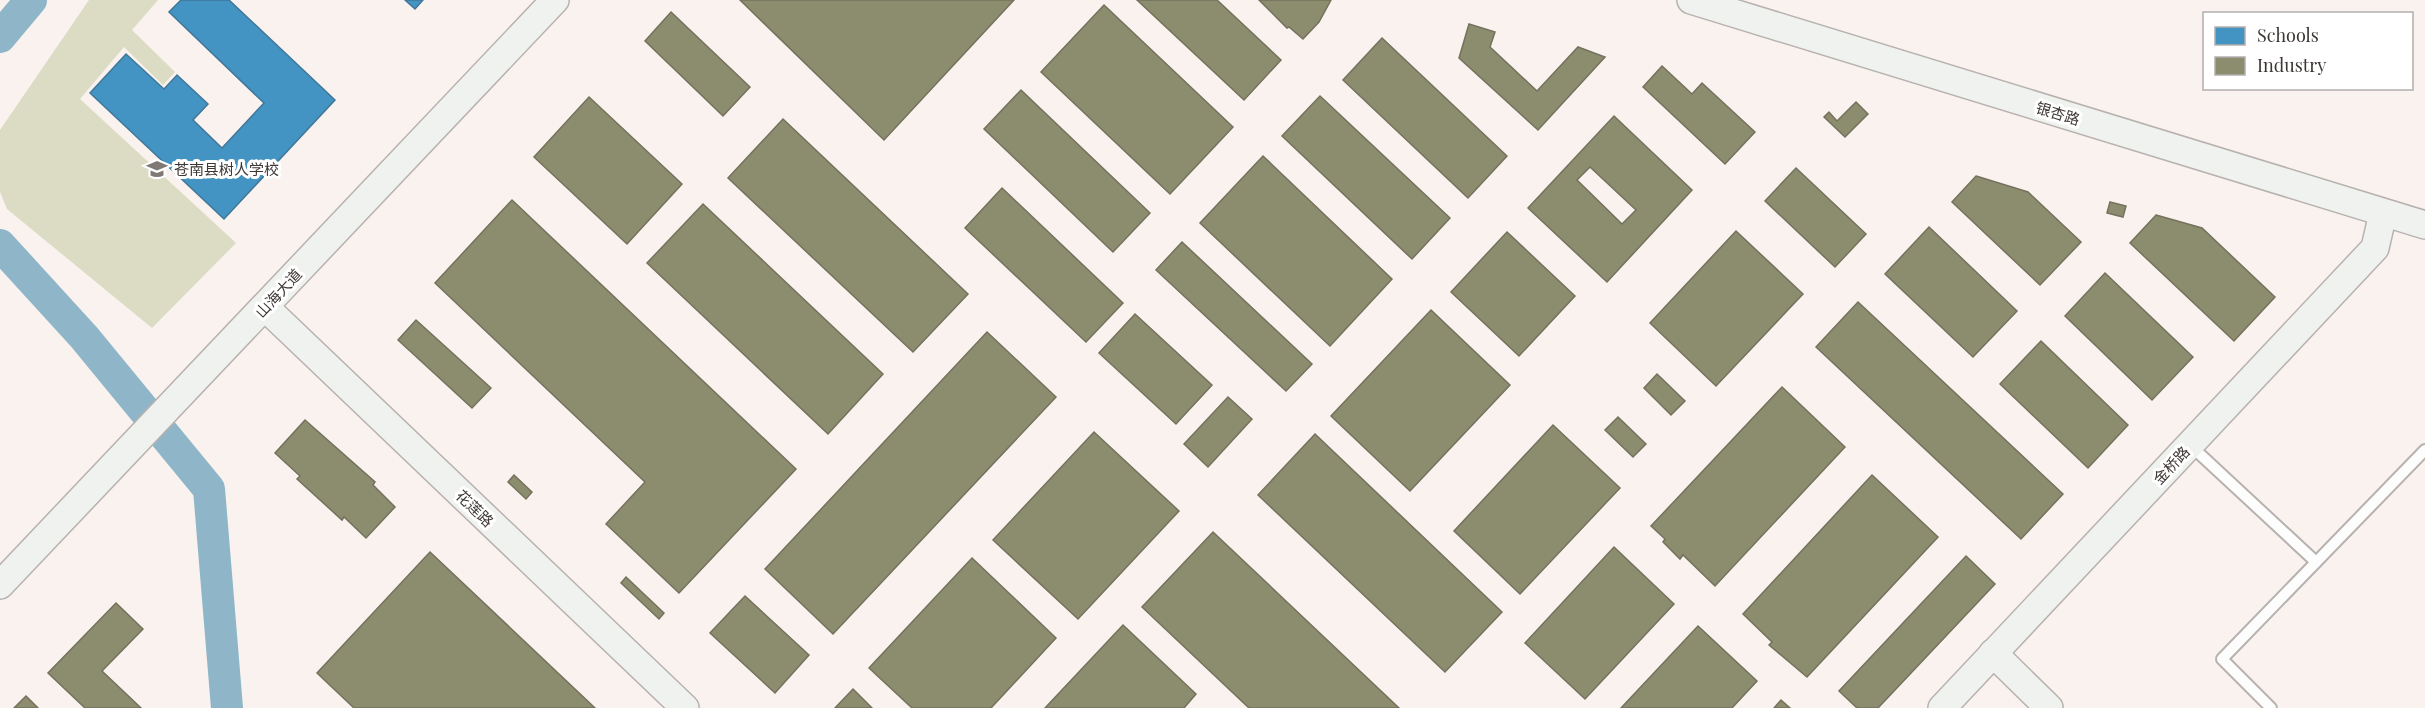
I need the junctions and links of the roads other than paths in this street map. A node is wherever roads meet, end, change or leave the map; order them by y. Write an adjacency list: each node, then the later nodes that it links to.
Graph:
1 (555, 0): 5 (street, 山海大道)
2 (1691, 0): 3 (street, 银杏路)
3 (2383, 213): 4 (street, 银杏路); 6 (street, 金桥路)
4 (2425, 225)
5 (265, 307): 9 (street, 山海大道); 11 (street, 花莲路)
6 (2190, 445): 8 (lane); 10 (street, 金桥路)
7 (2425, 450): 8 (lane)
8 (2316, 562): 14 (lane)
9 (0, 585)
10 (1993, 653): 12 (street, 金桥路); 13 (street)
11 (685, 708)
12 (1942, 708)
13 (2049, 708)
14 (2271, 708)

